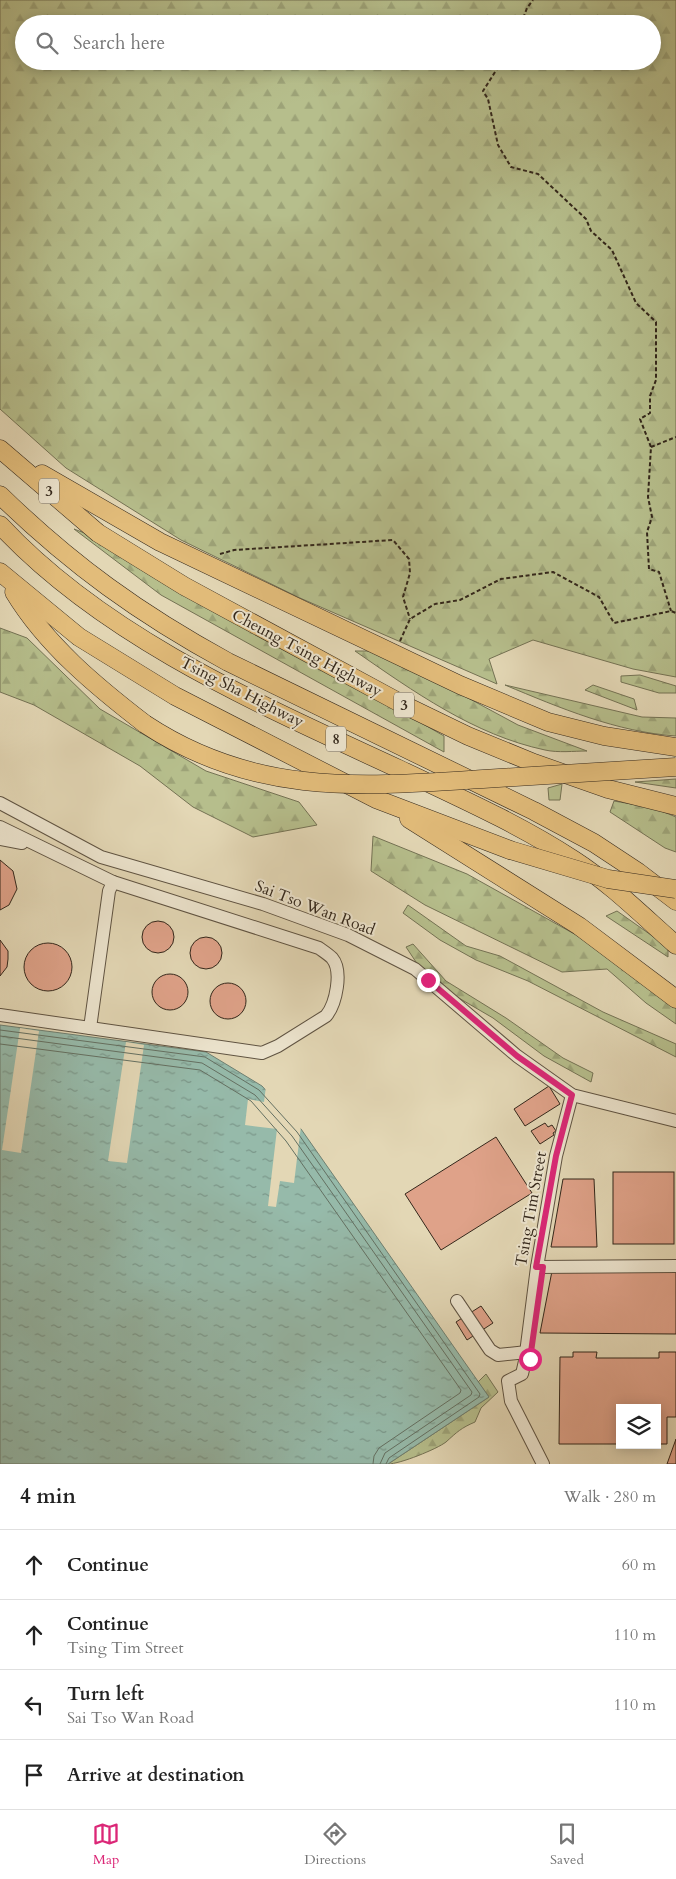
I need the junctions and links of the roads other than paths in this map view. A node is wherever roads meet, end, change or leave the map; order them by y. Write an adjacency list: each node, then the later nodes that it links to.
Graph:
1 (0, 449): 5 (highway); 9 (highway, Cheung Tsing Highway / 3)
2 (0, 495): 15 (highway, Tsing Sha Highway / 8)
3 (0, 525): 16 (highway, Tsing Sha Highway / 8)
4 (3, 575): 6 (highway, bridge); 7 (highway, bridge)
5 (676, 746)
6 (676, 767)
7 (376, 799): 14 (highway, bridge); 17 (highway)
8 (0, 803): 20 (street, Sai Tso Wan Road)
9 (676, 806)
10 (0, 827): 12 (street)
11 (0, 839): 12 (street)
12 (36, 845): 13 (street)
13 (113, 882): 19 (street); 19 (street)
14 (676, 889)
15 (676, 900)
16 (676, 945)
17 (676, 999)
18 (0, 1015): 19 (street)
19 (90, 1028)
20 (572, 1095): 21 (street, Sai Tso Wan Road); 23 (street, Tsing Tim Street)
21 (676, 1120)
22 (676, 1266): 23 (street)
23 (536, 1267): 25 (street, Tsing Tim Street)
24 (457, 1300): 25 (street)
25 (526, 1352): 26 (street, Tsing Tim Street)
26 (542, 1464)

